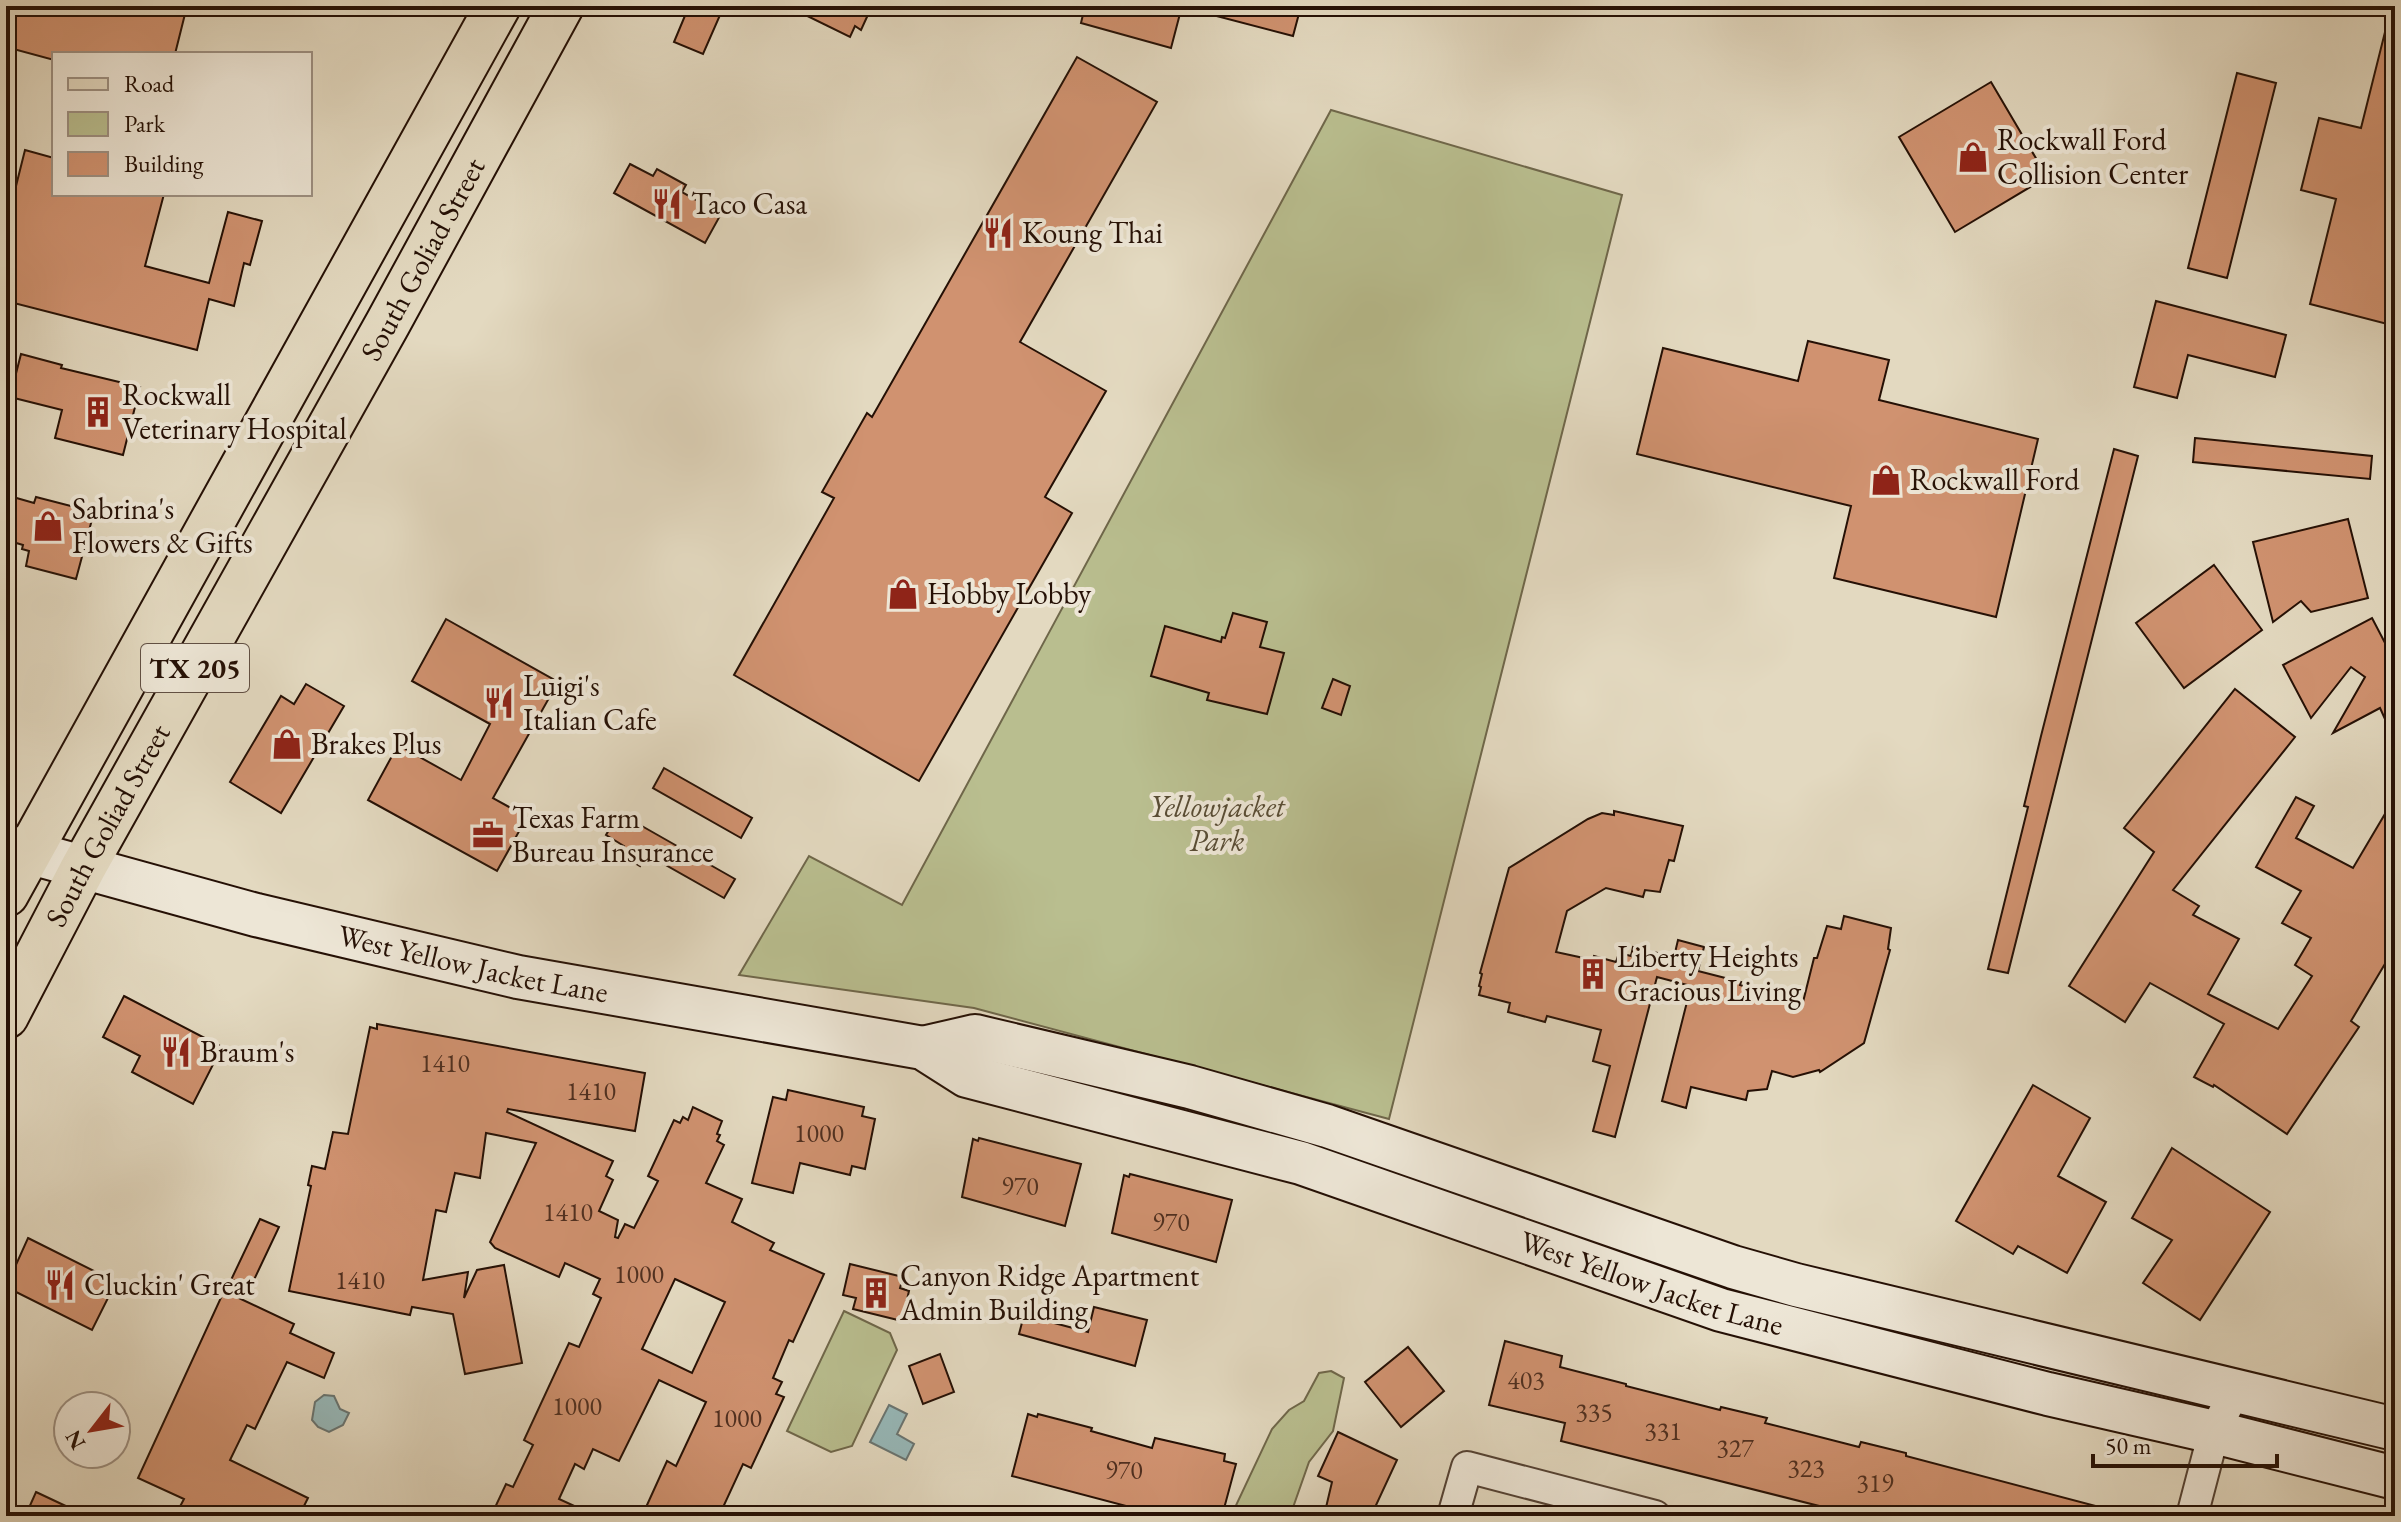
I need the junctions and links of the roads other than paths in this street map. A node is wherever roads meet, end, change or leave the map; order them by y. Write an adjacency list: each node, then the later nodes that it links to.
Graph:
1 (498, 6): 3 (main road, South Goliad Street / TX 205)
2 (561, 6): 4 (main road, South Goliad Street / TX 205)
3 (396, 187): 4 (main road); 5 (main road, South Goliad Street / TX 205)
4 (447, 214): 6 (main road, South Goliad Street / TX 205)
5 (275, 409): 6 (main road); 7 (main road, South Goliad Street / TX 205)
6 (251, 568): 8 (main road, South Goliad Street / TX 205)
7 (17, 849): 8 (street, West Yellow Jacket Lane); 9 (main road, South Goliad Street / TX 205)
8 (83, 868): 10 (main road, South Goliad Street / TX 205); 11 (street, West Yellow Jacket Lane)
9 (6, 894)
10 (6, 1016)
11 (923, 1048): 12 (street, West Yellow Jacket Lane); 14 (street, West Yellow Jacket Lane)
12 (2235, 1391): 13 (street, West Yellow Jacket Lane); 14 (street)
13 (2395, 1429)
14 (2214, 1432): 15 (street, West Yellow Jacket Lane); 18 (street)
15 (2395, 1478)
16 (1453, 1516): 17 (street)
17 (1655, 1516)
18 (2192, 1516)

